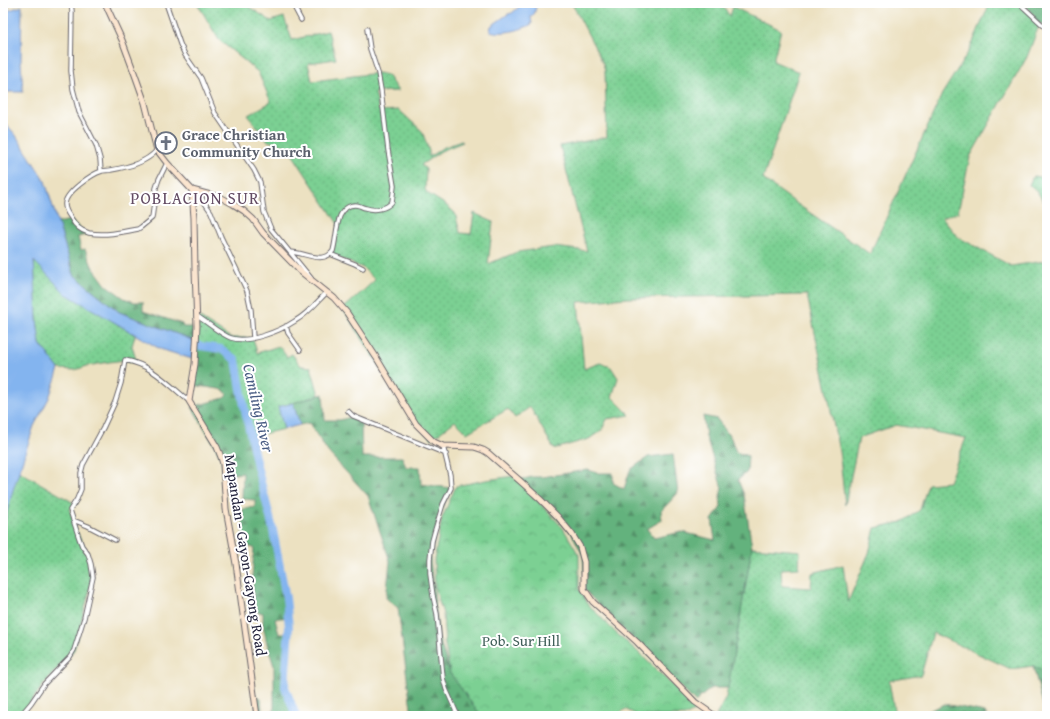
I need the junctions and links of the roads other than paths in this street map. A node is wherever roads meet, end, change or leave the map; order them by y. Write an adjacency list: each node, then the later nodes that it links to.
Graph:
1 (8, 3): 7 (main road)
2 (71, 3): 13 (street)
3 (105, 3): 11 (main road)
4 (166, 3): 16 (street)
5 (292, 3): 8 (street)
6 (1019, 3): 10 (street)
7 (3, 5)
8 (301, 20)
9 (367, 29): 17 (street)
10 (1047, 29)
11 (157, 150): 12 (main road); 13 (street)
12 (167, 163): 13 (street); 14 (main road)
13 (101, 171)
14 (192, 190): 15 (main road); 21 (main road)
15 (198, 193): 19 (main road); 23 (street)
16 (290, 252): 17 (street); 19 (street)
17 (330, 254): 18 (street)
18 (362, 268)
19 (313, 281): 20 (main road)
20 (327, 292): 22 (street); 27 (main road)
21 (197, 316): 23 (street); 25 (main road)
22 (286, 326): 23 (street); 24 (street)
23 (253, 338)
24 (300, 350)
25 (189, 401): 29 (street); 32 (main road, Mapandan - Gayon-Gayong Road)
26 (348, 411): 28 (street)
27 (443, 446): 28 (street); 34 (main road)
28 (446, 454): 33 (street)
29 (73, 520): 30 (street); 31 (street)
30 (115, 540)
31 (20, 716)
32 (257, 716)
33 (458, 716)
34 (715, 716)

